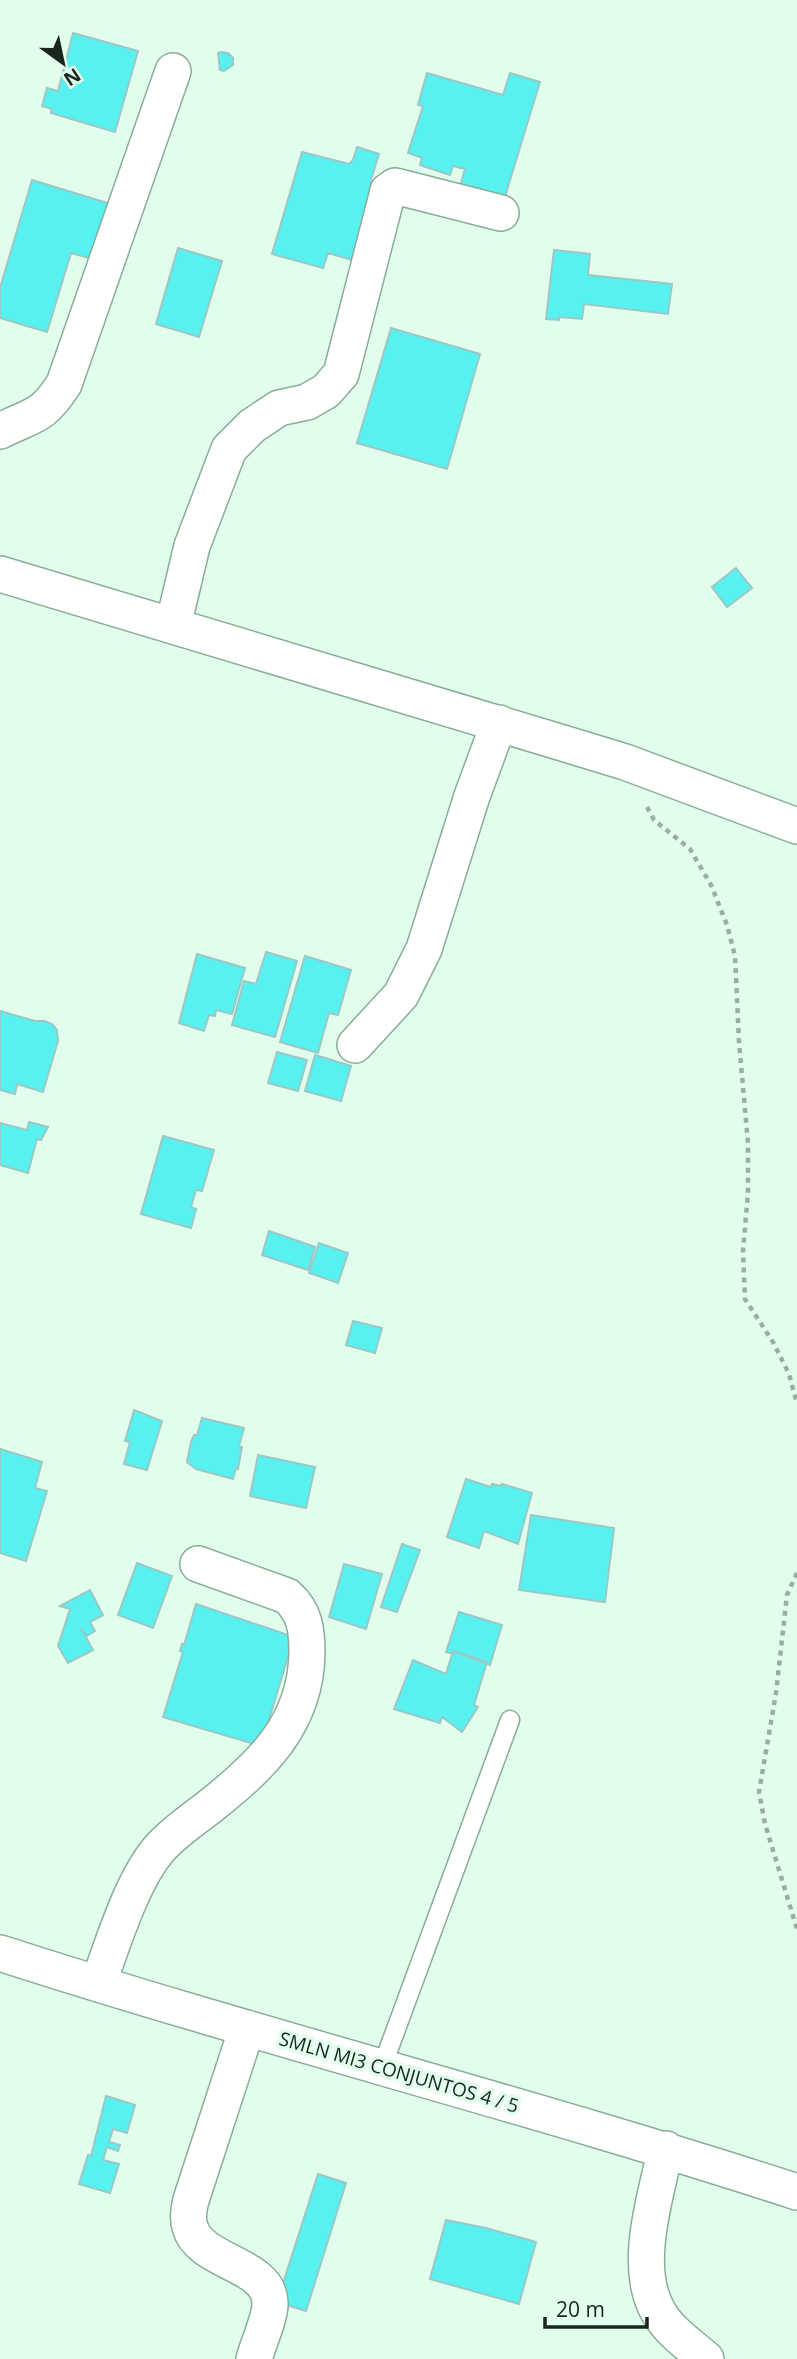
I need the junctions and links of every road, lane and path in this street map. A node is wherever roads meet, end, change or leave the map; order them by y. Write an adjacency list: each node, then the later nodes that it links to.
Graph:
1 (173, 71): 3 (street)
2 (501, 213): 5 (street)
3 (0, 431)
4 (0, 574): 5 (street)
5 (173, 626): 6 (street)
6 (499, 723): 7 (street); 9 (street)
7 (625, 762): 8 (street); 10 (path)
8 (797, 826)
9 (355, 1045)
10 (797, 1404)
11 (198, 1564): 16 (street)
12 (797, 1573): 14 (path)
13 (510, 1720): 18 (lane)
14 (797, 1930)
15 (0, 1953): 16 (street, SMLN MI3 CONJUNTOS 4 / 5)
16 (98, 1984): 17 (street, SMLN MI3 CONJUNTOS 4 / 5)
17 (247, 2028): 18 (street, SMLN MI3 CONJUNTOS 4 / 5); 21 (street)
18 (382, 2067): 19 (street, SMLN MI3 CONJUNTOS 4 / 5)
19 (666, 2149): 20 (street, SMLN MI3 CONJUNTOS 4 / 5); 22 (street)
20 (797, 2192)
21 (254, 2359)
22 (706, 2359)

